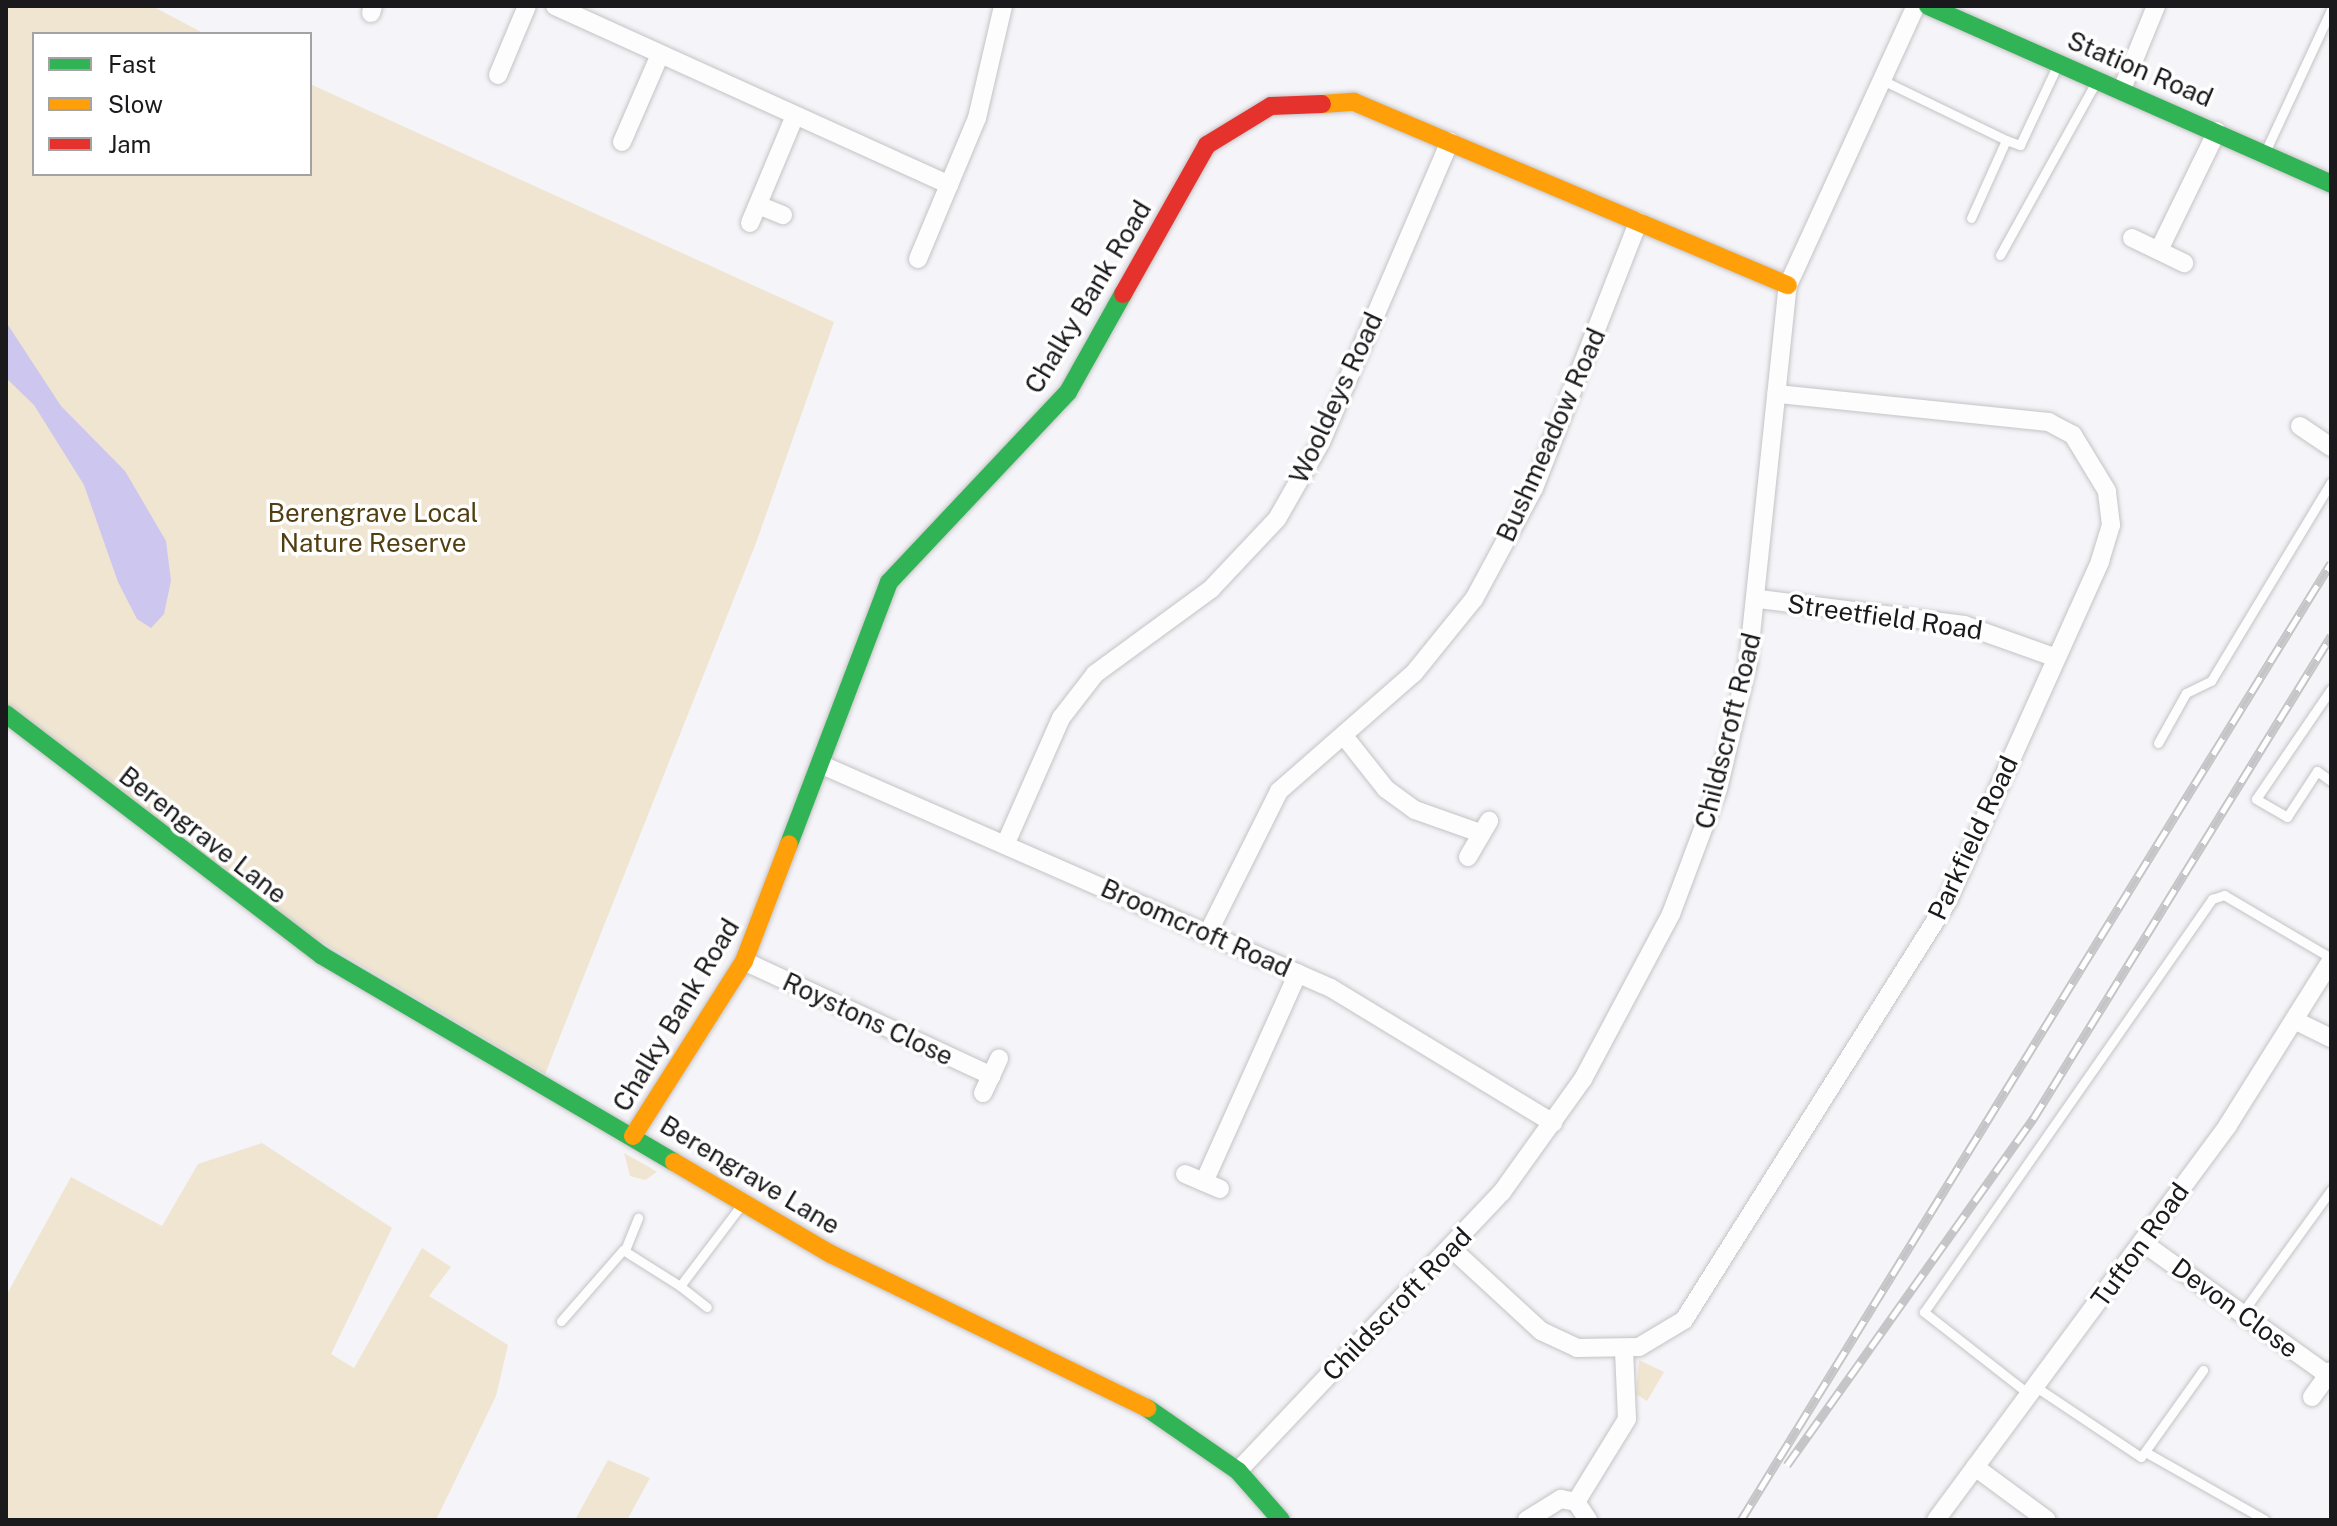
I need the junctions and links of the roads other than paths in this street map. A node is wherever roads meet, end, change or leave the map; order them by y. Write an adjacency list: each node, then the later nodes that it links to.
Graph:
1 (527, 6): 10 (street)
2 (555, 6): 8 (street)
3 (1003, 6): 21 (street)
4 (1916, 6): 11 (street, Childscroft Road)
5 (1928, 6): 9 (street, Station Road)
6 (2156, 6): 13 (street)
7 (2331, 10): 19 (lane)
8 (659, 57): 14 (street); 18 (street)
9 (2058, 63): 12 (street, Station Road); 16 (lane)
10 (498, 75)
11 (1880, 79): 16 (lane); 32 (street, Childscroft Road)
12 (2097, 79): 13 (street, Station Road); 29 (lane)
13 (2122, 89): 15 (street, Station Road)
14 (793, 120): 21 (street); 22 (street)
15 (2217, 131): 19 (street, Station Road); 28 (street)
16 (2006, 140): 24 (lane)
17 (1450, 141): 25 (street, Chalky Bank Road); 43 (street, Chalky Bank Road); 45 (street, Wooldeys Road)
18 (622, 142)
19 (2265, 152): 20 (street, Station Road)
20 (2331, 184)
21 (949, 185): 30 (street)
22 (758, 205): 23 (street); 26 (street)
23 (783, 215)
24 (1971, 218)
25 (1638, 222): 32 (street, Chalky Bank Road); 41 (street, Bushmeadow Road)
26 (750, 223)
27 (2132, 238): 28 (street)
28 (2159, 250): 31 (street)
29 (2000, 255)
30 (918, 259)
31 (2184, 263)
32 (1788, 285): 33 (street, Childscroft Road)
33 (1776, 394): 37 (street, Childscroft Road); 38 (street, Parkfield Road)
34 (2300, 426): 35 (street)
35 (2331, 447)
36 (2331, 482): 42 (lane)
37 (1759, 599): 38 (street, Streetfield Road); 54 (street, Childscroft Road)
38 (2054, 657): 67 (street, Parkfield Road)
39 (2331, 689): 44 (lane)
40 (6, 714): 55 (street, Berengrave Lane)
41 (1344, 736): 46 (street); 47 (street, Bushmeadow Road)
42 (2158, 743)
43 (822, 765): 45 (street, Broomcroft Road); 49 (street, Chalky Bank Road)
44 (2331, 781)
45 (1005, 845): 47 (street, Broomcroft Road)
46 (1468, 857)
47 (1208, 933): 50 (street, Broomcroft Road)
48 (2331, 959): 51 (street, Tufton Road); 70 (lane)
49 (744, 961): 53 (street, Roystons Close); 55 (street, Chalky Bank Road)
50 (1298, 973): 54 (street, Broomcroft Road); 56 (street)
51 (2296, 1021): 52 (street); 60 (street, Tufton Road)
52 (2331, 1038)
53 (991, 1076)
54 (1553, 1123): 61 (street, Childscroft Road)
55 (633, 1136): 58 (street, Berengrave Lane)
56 (1185, 1174)
57 (2331, 1190): 65 (lane)
58 (742, 1204): 63 (lane); 74 (street, Berengrave Lane)
59 (638, 1217): 62 (lane)
60 (2142, 1242): 65 (street, Devon Close); 70 (street, Tufton Road)
61 (1451, 1248): 67 (street, Parkfield Road); 74 (street, Childscroft Road)
62 (625, 1250): 63 (lane); 66 (lane)
63 (680, 1286): 64 (lane)
64 (707, 1307)
65 (2242, 1313): 69 (street, Devon Close)
66 (561, 1321)
67 (1624, 1351): 75 (street)
68 (2203, 1370): 72 (lane)
69 (2330, 1373): 71 (street, Devon Close)
70 (2033, 1391): 72 (lane); 73 (street, Tufton Road)
71 (2312, 1397)
72 (2149, 1454): 81 (lane)
73 (1975, 1467): 79 (street, Tufton Road); 80 (street)
74 (1238, 1471): 76 (street, Berengrave Lane)
75 (1576, 1502): 77 (street); 78 (street)
76 (1281, 1520)
77 (1527, 1520)
78 (1588, 1520)
79 (1936, 1520)
80 (2047, 1520)
81 (2265, 1520)

